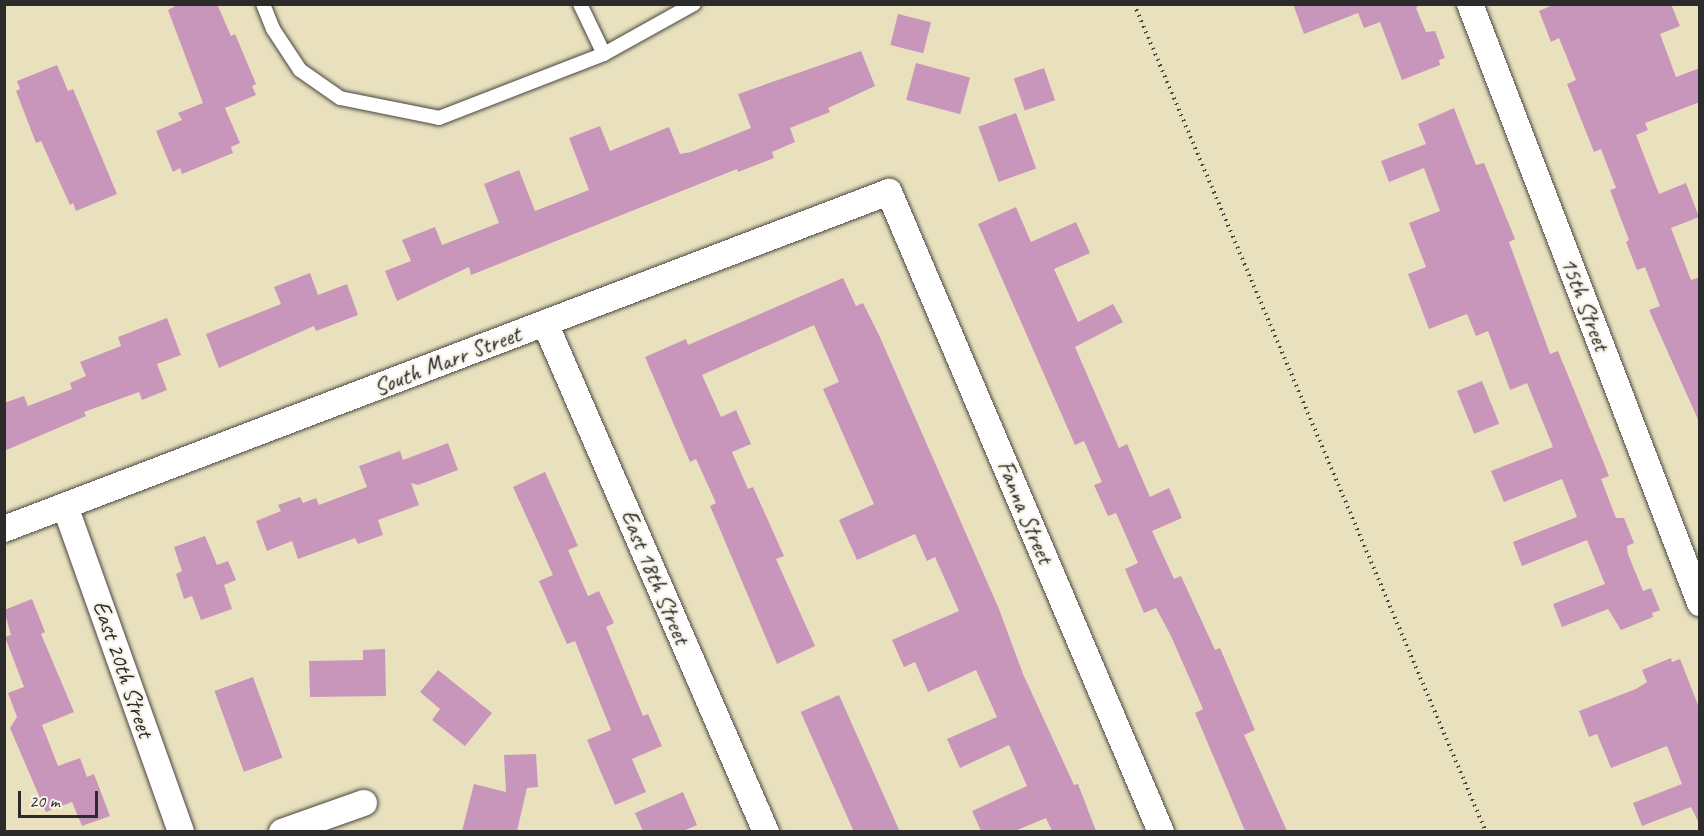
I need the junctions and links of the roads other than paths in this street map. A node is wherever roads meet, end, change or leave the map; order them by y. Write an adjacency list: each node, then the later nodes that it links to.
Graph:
1 (263, 4): 5 (lane)
2 (580, 4): 5 (lane)
3 (693, 4): 5 (lane)
4 (1470, 4): 10 (street, 15th Street)
5 (604, 54)
6 (889, 192): 7 (street, South Marr Street); 15 (street, Fanna Street)
7 (545, 323): 8 (street, South Marr Street); 14 (street, East 18th Street)
8 (66, 506): 9 (street, South Marr Street); 12 (street, East 20th Street)
9 (4, 529)
10 (1700, 603)
11 (364, 802): 13 (street)
12 (181, 831)
13 (282, 831)
14 (766, 831)
15 (1161, 831)

